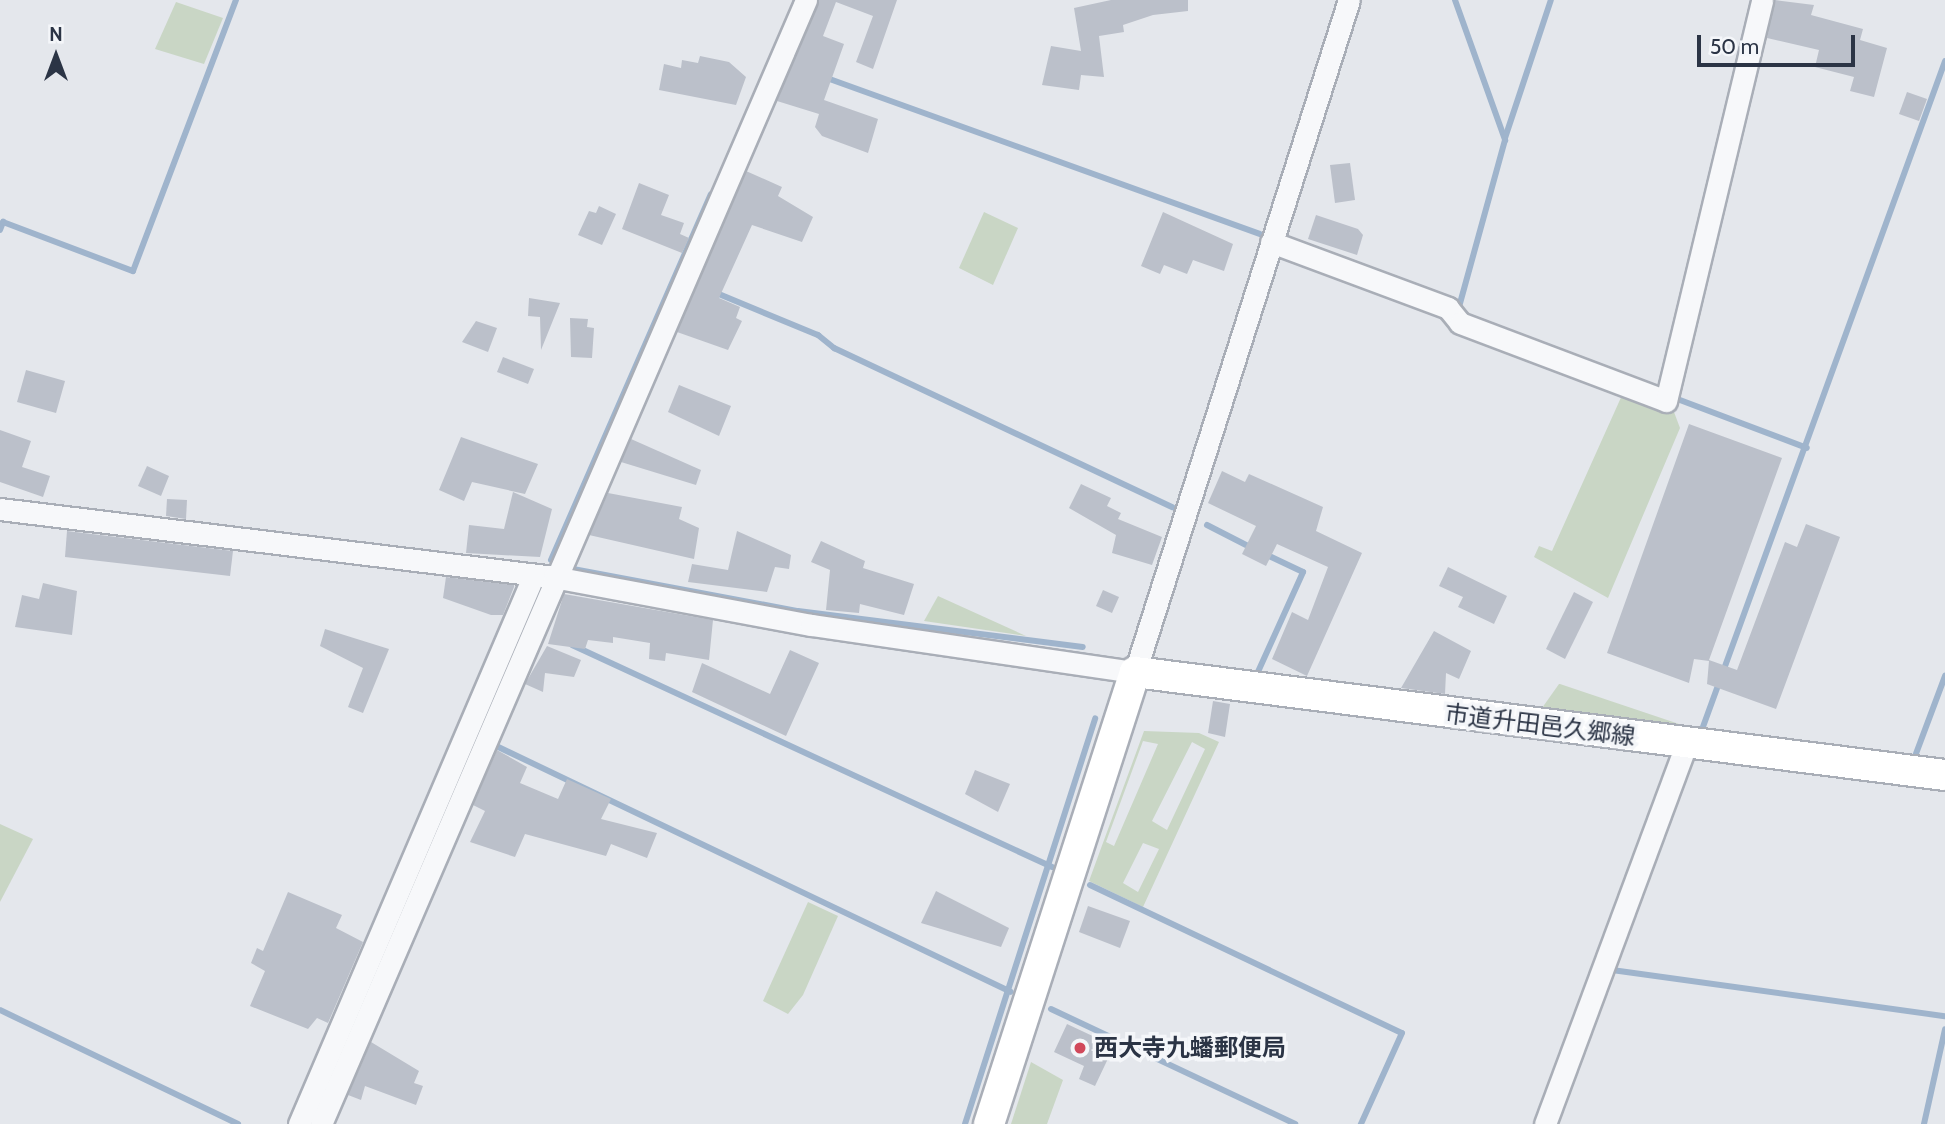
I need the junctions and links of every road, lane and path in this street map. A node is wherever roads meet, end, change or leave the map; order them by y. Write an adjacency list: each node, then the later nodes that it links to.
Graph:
1 (806, 0): 6 (street)
2 (1349, 0): 4 (street)
3 (1762, 0): 4 (street)
4 (1271, 242): 7 (street)
5 (0, 509): 6 (street)
6 (544, 577): 7 (street); 10 (street); 11 (street)
7 (1135, 672): 8 (street, 市道升田邑久郷線); 12 (street)
8 (1694, 744): 9 (street, 市道升田邑久郷線); 13 (street)
9 (1945, 775)
10 (299, 1124)
11 (321, 1124)
12 (989, 1124)
13 (1545, 1124)

